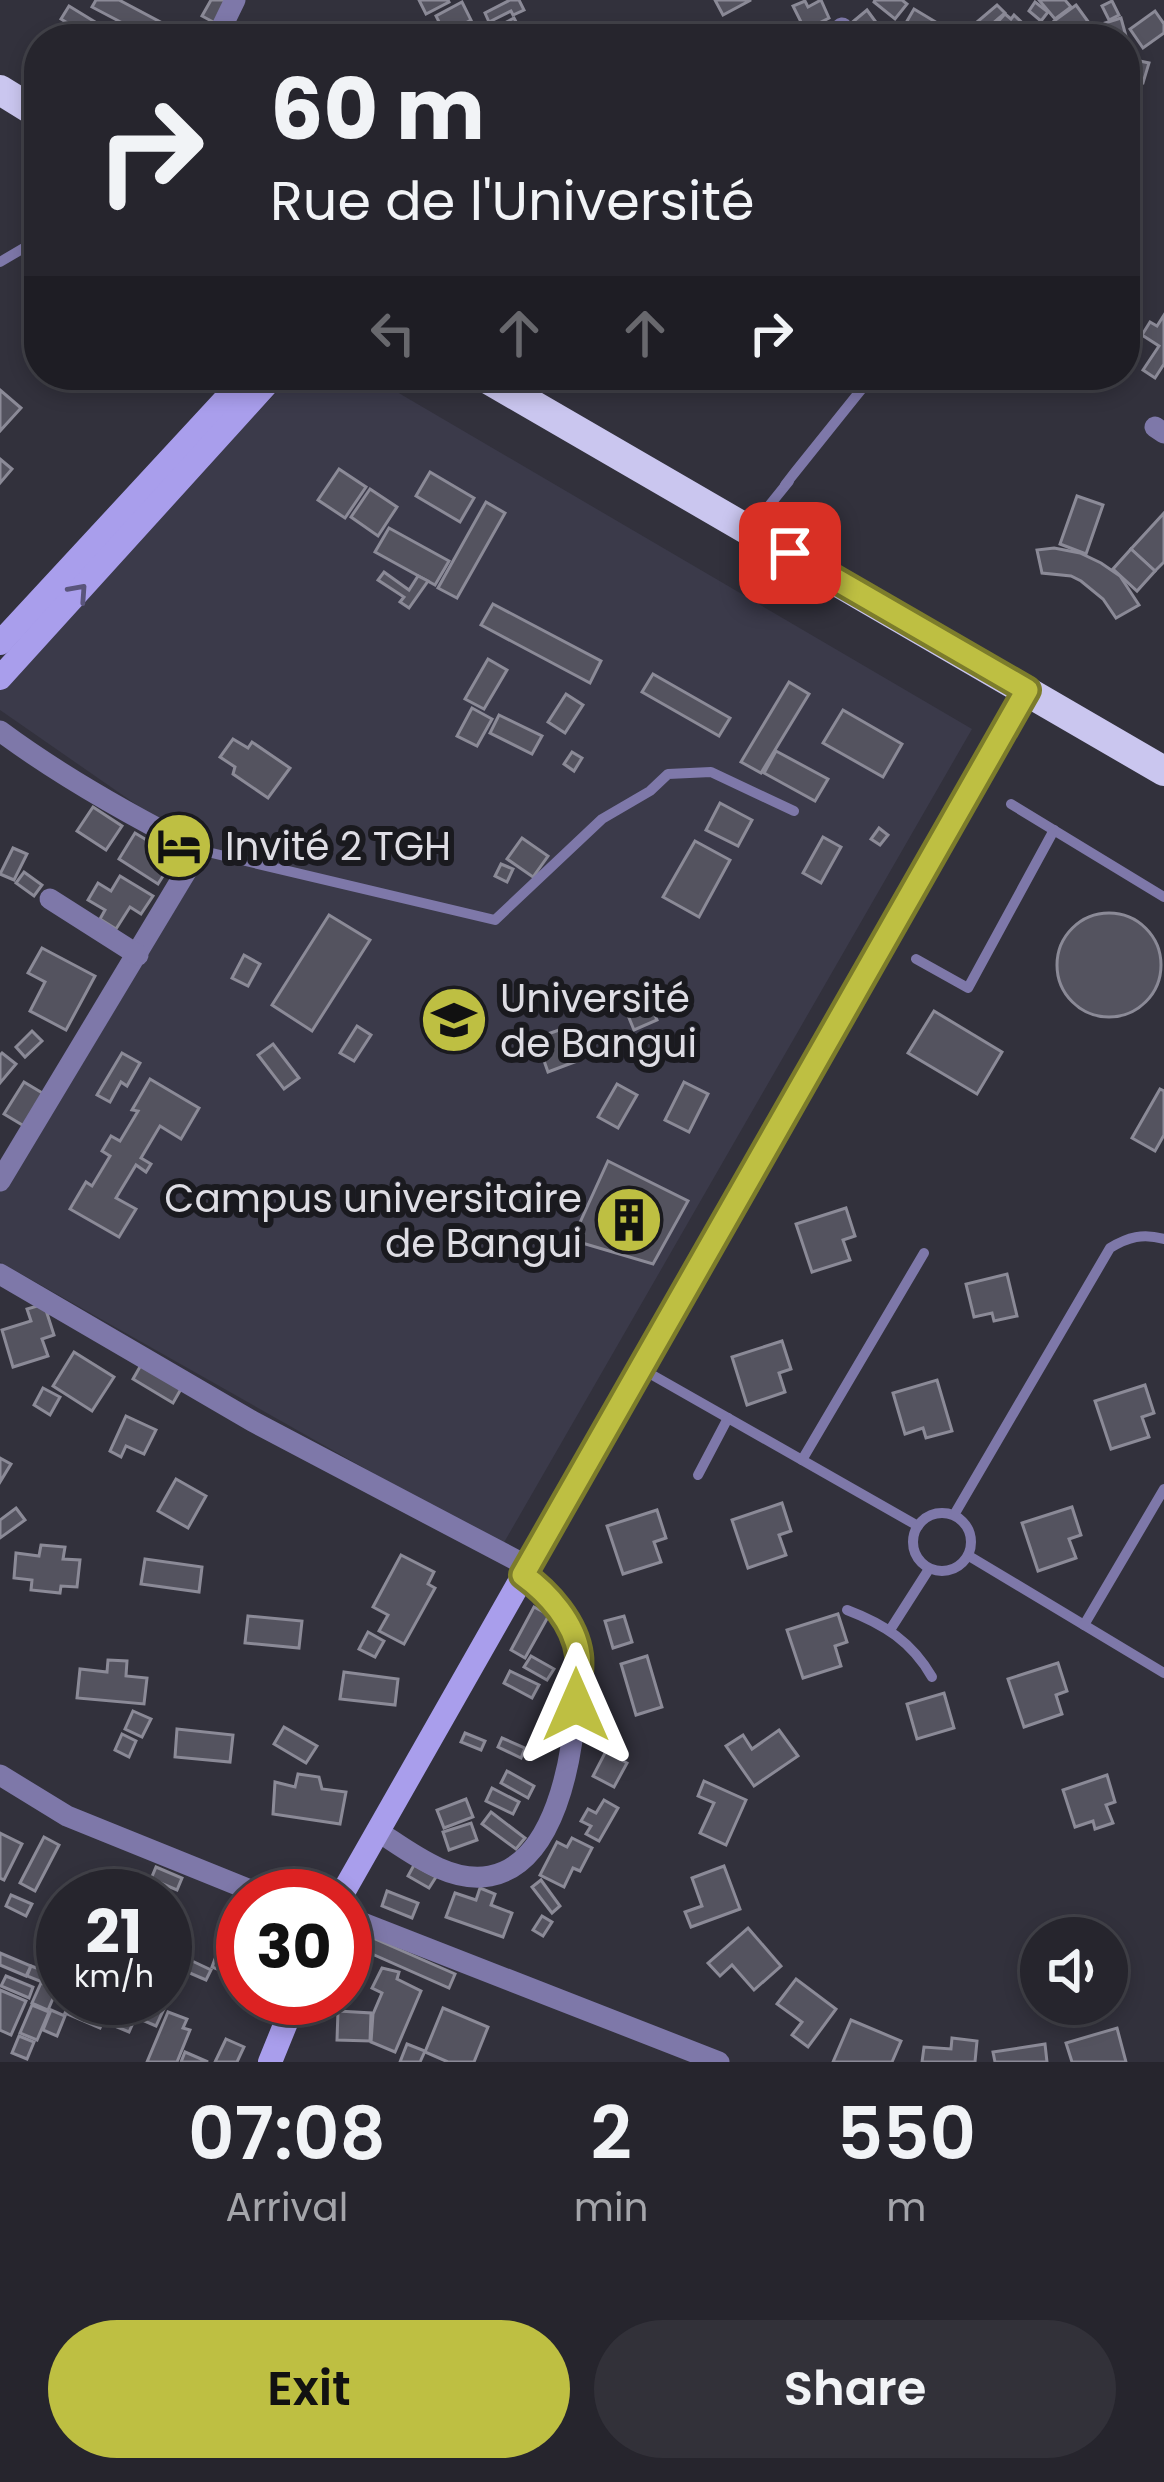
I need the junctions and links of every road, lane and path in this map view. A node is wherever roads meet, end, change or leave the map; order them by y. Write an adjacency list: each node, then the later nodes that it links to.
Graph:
1 (234, 390): 12 (street)
2 (261, 390): 13 (street, one-way to 2)
3 (507, 390): 11 (main road)
4 (861, 390): 11 (lane)
5 (861, 390): 7 (lane)
6 (861, 390): 10 (lane)
7 (821, 440)
8 (821, 440): 9 (lane)
9 (821, 440)
10 (821, 440)
11 (750, 530): 14 (main road)
12 (0, 643)
13 (0, 678)
14 (1027, 690): 16 (main road); 29 (street)
15 (0, 731): 20 (street)
16 (1164, 771)
17 (1011, 804): 19 (lane)
18 (794, 811): 20 (lane)
19 (1054, 830): 21 (lane); 24 (lane)
20 (199, 850): 23 (street)
21 (1164, 897)
22 (50, 899): 23 (street)
23 (138, 955): 25 (street)
24 (916, 959)
25 (0, 1181)
26 (1164, 1239): 34 (lane)
27 (924, 1252): 31 (lane)
28 (0, 1274): 38 (street)
29 (640, 1368): 30 (lane); 38 (street)
30 (728, 1418): 31 (lane); 32 (lane)
31 (802, 1460): 35 (lane)
32 (698, 1475)
33 (1164, 1490): 40 (lane)
34 (954, 1515): 35 (lane); 36 (lane)
35 (918, 1526): 37 (lane)
36 (969, 1556): 37 (lane); 40 (lane)
37 (929, 1569): 41 (lane)
38 (526, 1571): 45 (street); 45 (street)
39 (847, 1610): 41 (lane)
40 (1084, 1625): 42 (lane)
41 (890, 1630): 43 (lane)
42 (1164, 1673)
43 (932, 1677)
44 (0, 1774): 47 (street)
45 (379, 1832): 46 (street)
46 (357, 1869)
47 (216, 1876)
48 (372, 1927): 51 (street)
49 (285, 2025): 50 (street)
50 (270, 2062)
51 (718, 2062)

